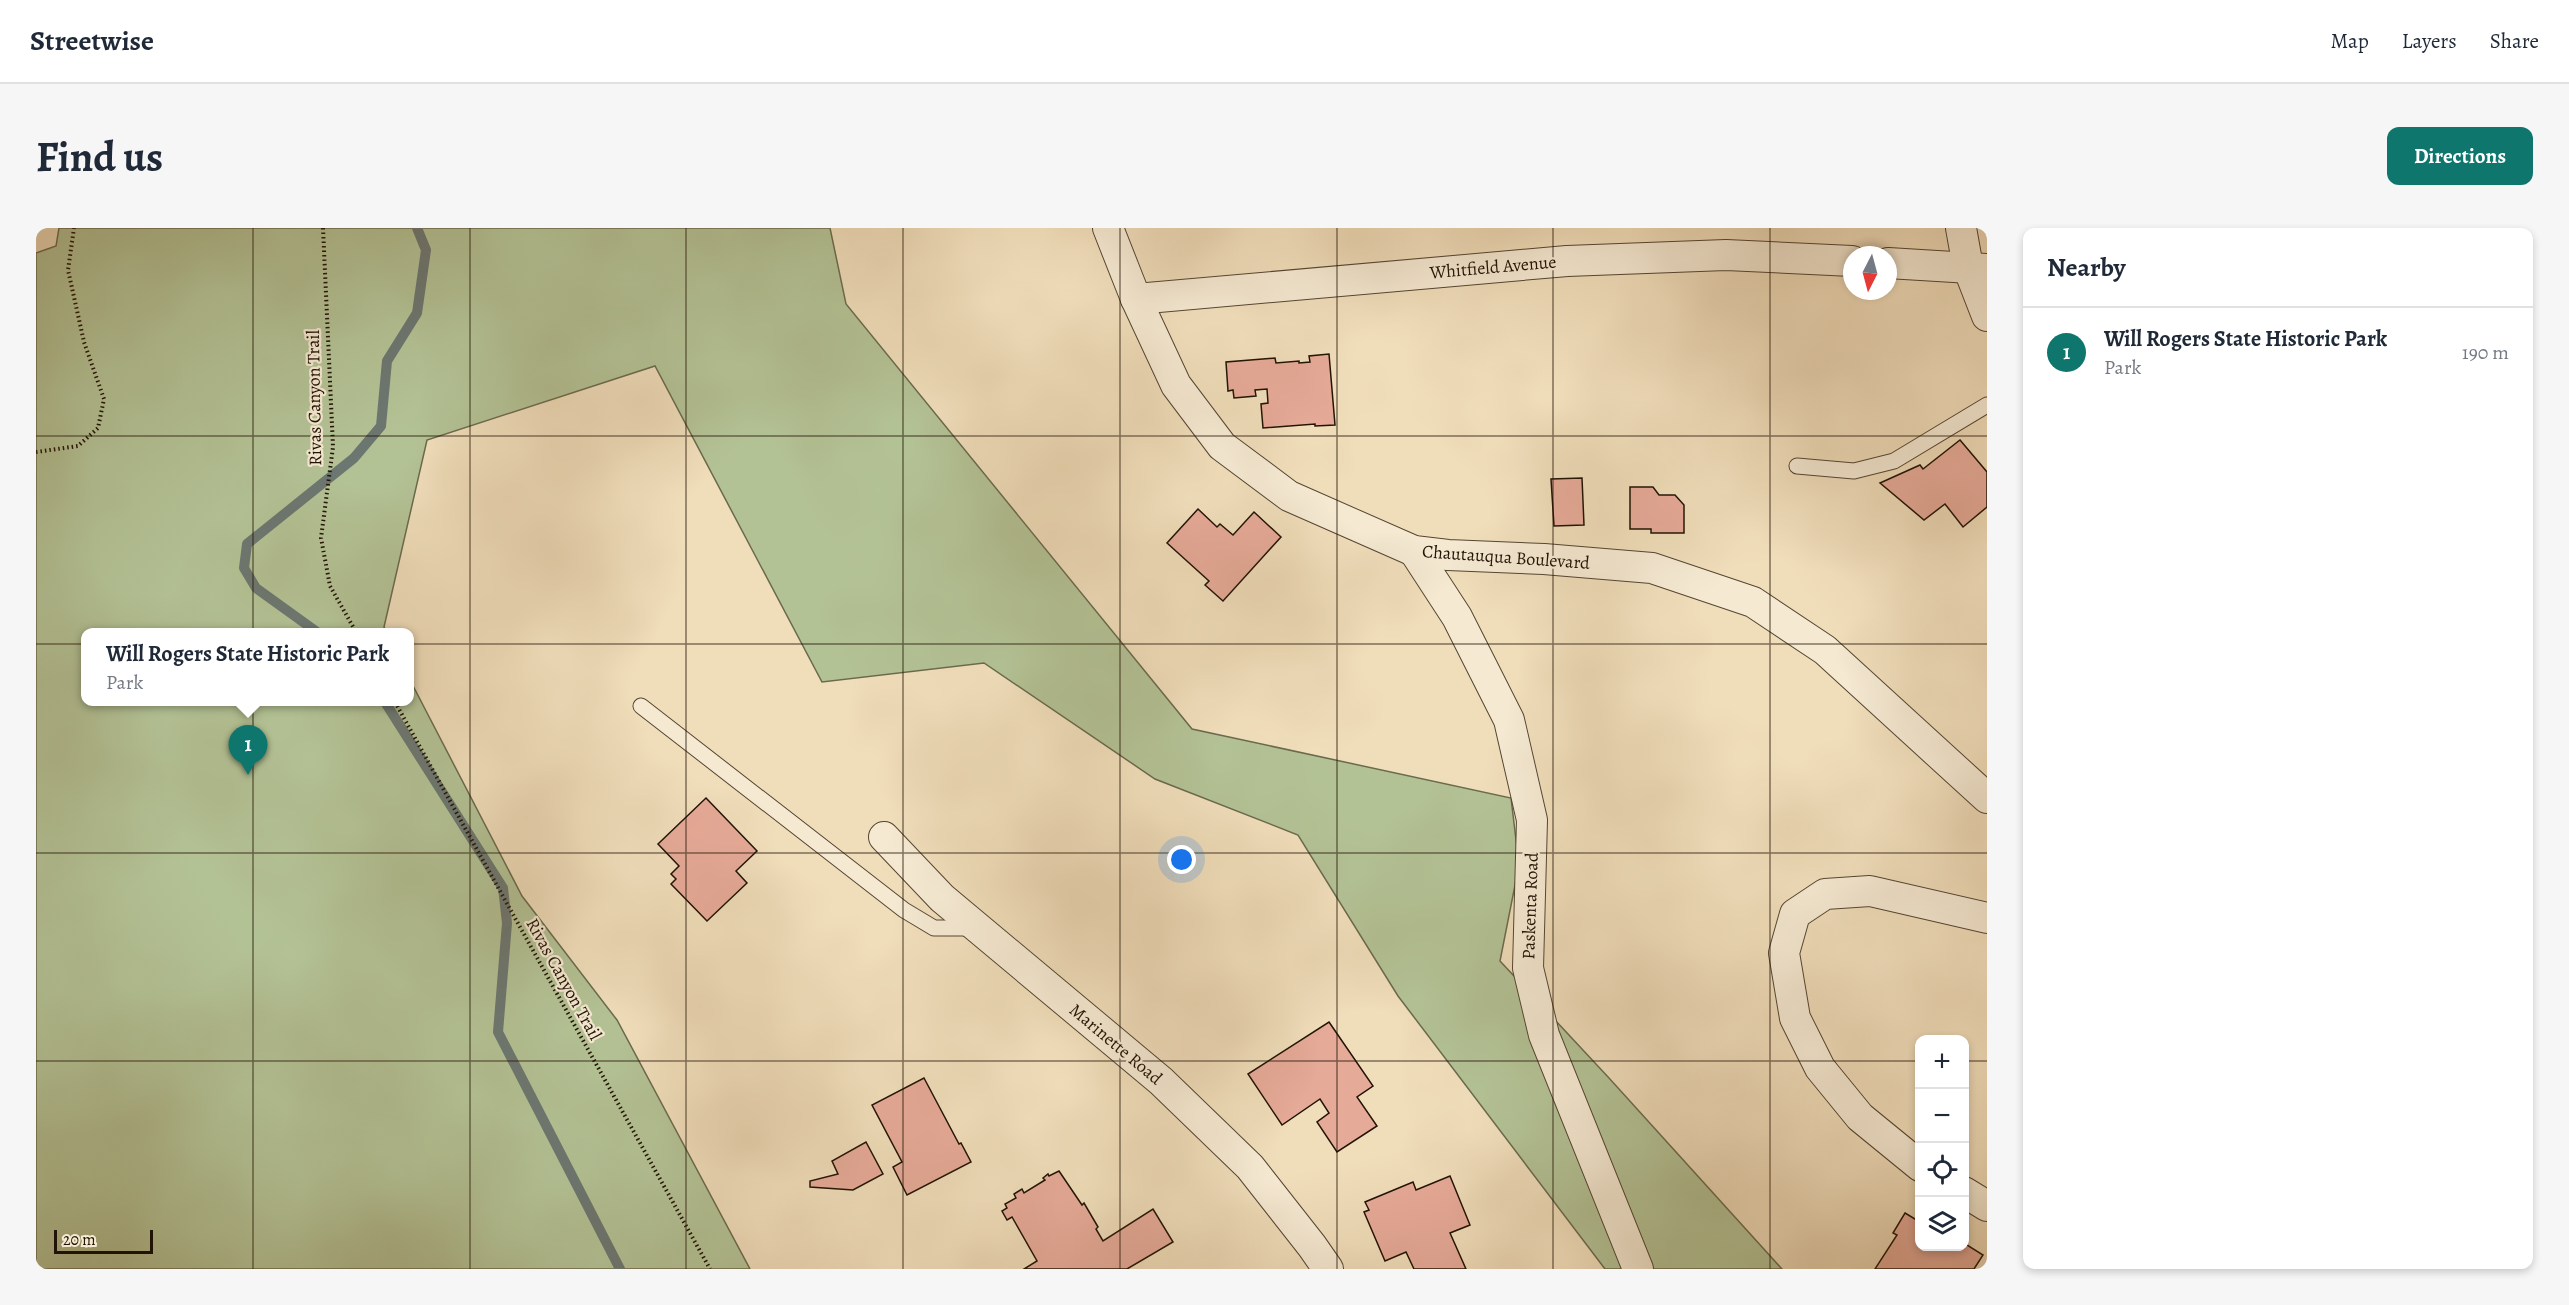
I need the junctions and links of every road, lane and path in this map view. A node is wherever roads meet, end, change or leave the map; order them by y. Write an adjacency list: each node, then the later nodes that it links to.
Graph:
1 (74, 228): 11 (path)
2 (322, 228): 14 (path, Rivas Canyon Trail)
3 (1108, 228): 8 (street, Chautauqua Boulevard)
4 (1961, 228): 7 (street)
5 (1843, 261): 8 (street, Whitfield Avenue)
6 (1897, 264): 7 (street)
7 (1978, 268): 9 (street)
8 (1136, 299): 13 (street, Chautauqua Boulevard)
9 (1987, 316)
10 (1987, 405): 12 (lane)
11 (36, 452)
12 (1797, 466)
13 (1414, 551): 17 (street, Chautauqua Boulevard); 26 (street, Paskenta Road)
14 (353, 628)
15 (397, 706): 24 (path, Rivas Canyon Trail)
16 (641, 706): 20 (lane)
17 (1987, 798)
18 (884, 837): 20 (street, Marinette Road)
19 (1987, 918): 21 (street)
20 (977, 928): 25 (street, Marinette Road)
21 (1915, 1162)
22 (1969, 1195): 23 (street)
23 (1987, 1206)
24 (710, 1269)
25 (1328, 1269)
26 (1638, 1269)

